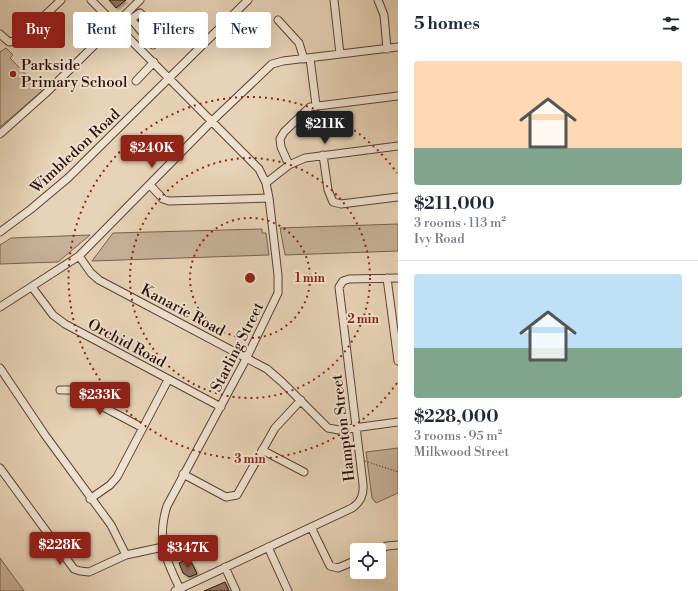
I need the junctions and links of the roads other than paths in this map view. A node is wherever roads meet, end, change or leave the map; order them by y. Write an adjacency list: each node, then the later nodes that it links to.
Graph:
1 (61, 0): 12 (street)
2 (92, 0): 7 (street, Starling Street)
3 (140, 0): 8 (street)
4 (248, 0): 21 (street, Wimbledon Road)
5 (334, 0): 18 (street)
6 (378, 0): 17 (street)
7 (104, 12)
8 (132, 13): 9 (street); 11 (street)
9 (139, 13)
10 (278, 20): 19 (street)
11 (139, 29)
12 (0, 34)
13 (139, 36): 14 (street)
14 (133, 41): 20 (street, Starling Street)
15 (92, 48): 26 (street)
16 (398, 48): 17 (street)
17 (387, 49): 18 (street)
18 (340, 54): 19 (street)
19 (307, 58): 24 (street); 25 (street)
20 (154, 62): 21 (street, Starling Street); 22 (street)
21 (170, 78): 25 (street, Starling Street); 34 (street, Wimbledon Road)
22 (136, 81)
23 (398, 96): 24 (street)
24 (316, 105): 29 (street)
25 (211, 122): 30 (street, Starling Street); 31 (street)
26 (0, 134)
27 (398, 146): 28 (street)
28 (323, 155): 29 (street); 32 (street)
29 (289, 165): 30 (street)
30 (266, 183): 33 (street, Starling Street)
31 (150, 185): 33 (street); 35 (street)
32 (398, 197)
33 (269, 198): 40 (street, Starling Street)
34 (0, 232)
35 (79, 256): 38 (street); 40 (street, Kanarie Road)
36 (387, 278): 37 (street, Hampton Street); 41 (street); 49 (street, Hampton Street)
37 (398, 278)
38 (32, 287): 39 (street); 43 (street, Orchid Road)
39 (0, 307)
40 (246, 359): 45 (street, Kanarie Road); 46 (street, Starling Street)
41 (398, 360)
42 (0, 368): 54 (street)
43 (168, 380): 46 (street, Orchid Road); 48 (street)
44 (60, 390): 48 (street)
45 (301, 400): 49 (street, Kanarie Road); 50 (street)
46 (221, 407): 53 (street, Starling Street)
47 (398, 422): 49 (street, Kanarie Road)
48 (143, 428): 54 (street)
49 (357, 428): 55 (street, Hampton Street)
50 (262, 450): 52 (street); 53 (street)
51 (0, 468): 60 (street)
52 (304, 472)
53 (183, 474): 58 (street, Starling Street)
54 (90, 499): 60 (street)
55 (311, 527): 59 (street, Hampton Street); 61 (street)
56 (398, 545): 57 (street)
57 (386, 546)
58 (163, 547): 60 (street); 63 (street, Starling Street)
59 (268, 547): 62 (street, Hampton Street); 65 (street)
60 (126, 555)
61 (350, 563)
62 (225, 567): 63 (street, Hampton Street); 64 (street)
63 (178, 590)
64 (236, 591)
65 (288, 591)

